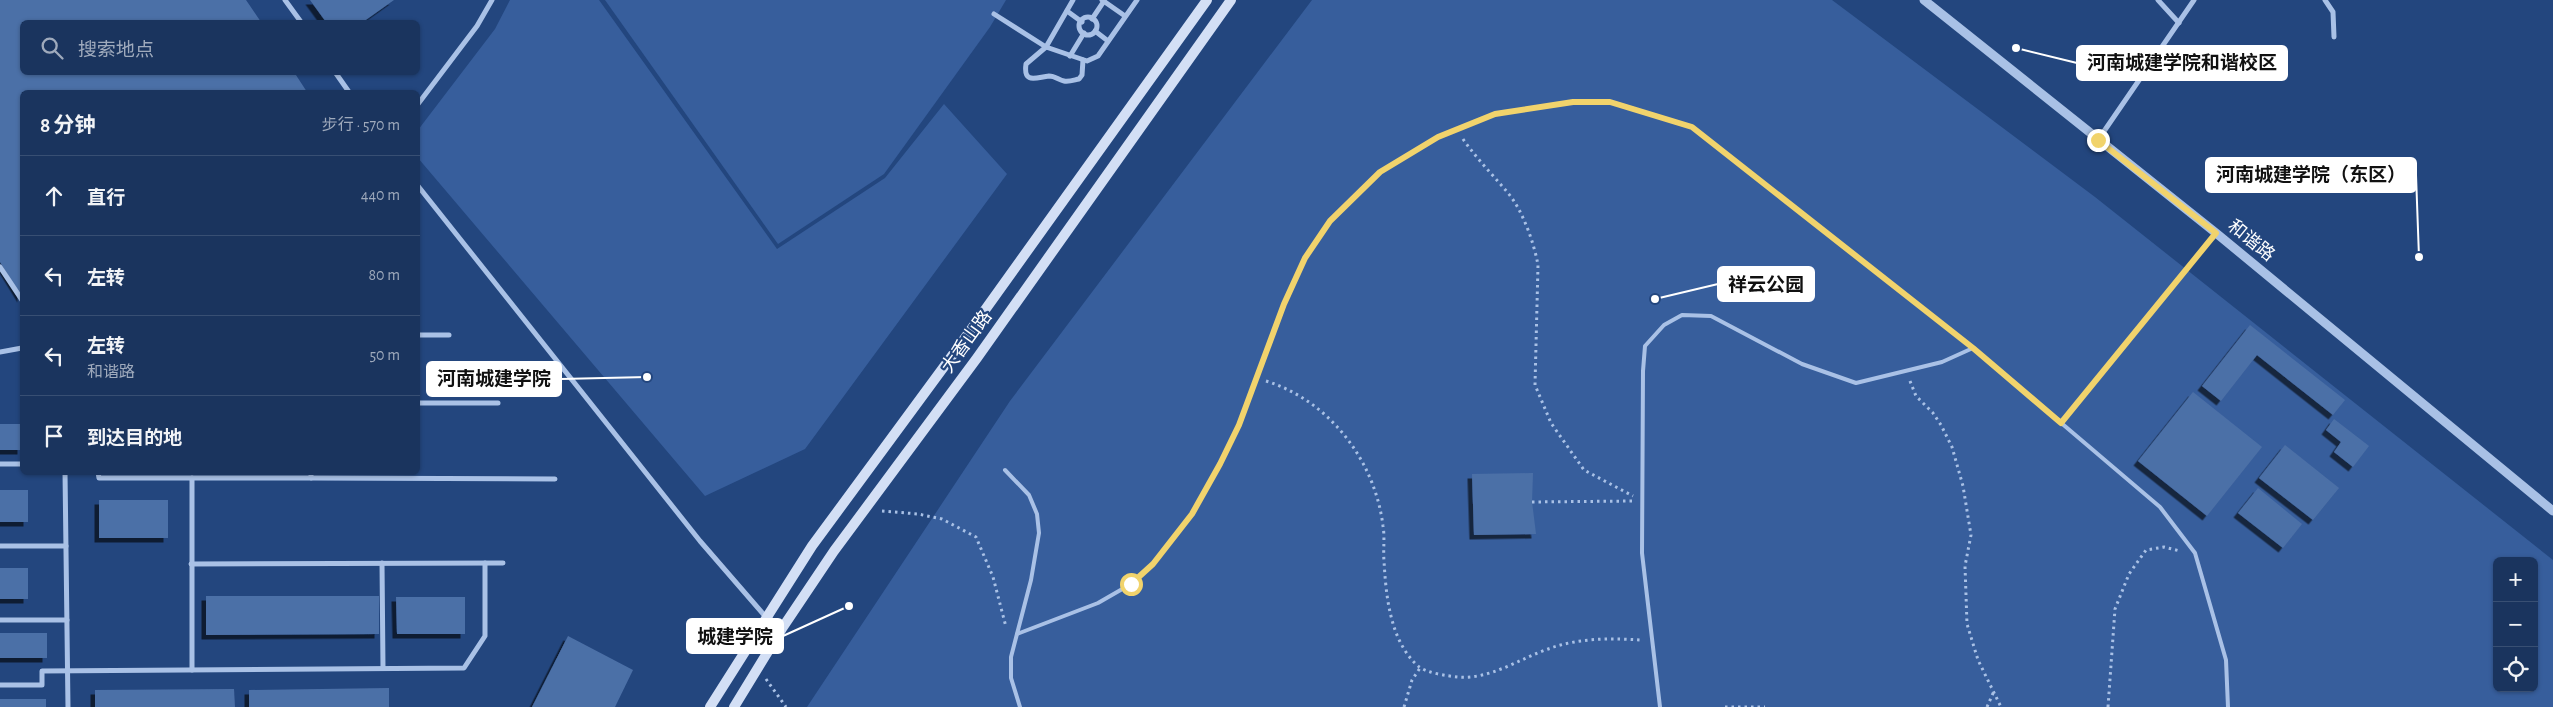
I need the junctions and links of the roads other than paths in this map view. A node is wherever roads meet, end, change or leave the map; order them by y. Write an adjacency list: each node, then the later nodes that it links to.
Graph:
1 (285, 0): 16 (street)
2 (492, 0): 28 (street)
3 (1073, 0): 12 (street)
4 (1137, 0): 14 (street)
5 (1207, 0): 57 (main road, 大香山路)
6 (1231, 0): 60 (main road, 大香山路)
7 (1924, 0): 29 (street, 和谐路)
8 (2158, 0): 18 (street)
9 (2194, 0): 18 (street)
10 (2325, 0): 21 (street)
11 (1103, 1): 14 (street); 15 (street)
12 (1067, 11): 17 (street); 23 (street)
13 (994, 14): 23 (street)
14 (1126, 16): 22 (street)
15 (1092, 19): 17 (street); 19 (street)
16 (300, 20)
17 (1082, 22): 20 (street)
18 (2179, 23): 29 (street)
19 (1095, 31): 20 (street); 22 (street)
20 (1084, 33): 24 (street)
21 (2334, 37)
22 (1108, 41): 25 (street)
23 (1046, 47): 24 (street); 25 (street)
24 (1070, 56): 25 (street)
25 (1083, 60)
26 (337, 75): 27 (street)
27 (348, 90)
28 (420, 101)
29 (2098, 140): 31 (street, 和谐路)
30 (420, 189): 57 (street)
31 (2216, 233): 41 (lane); 50 (street, 和谐路)
32 (0, 267): 33 (street)
33 (20, 297)
34 (420, 335): 35 (street)
35 (448, 335)
36 (20, 348): 38 (street)
37 (1973, 348): 41 (lane); 61 (lane); 70 (lane)
38 (0, 352)
39 (420, 403): 40 (street)
40 (498, 403)
41 (2061, 423): 71 (lane)
42 (0, 464): 43 (street)
43 (20, 464)
44 (1005, 470): 61 (lane)
45 (65, 475): 52 (street)
46 (98, 475): 48 (street)
47 (311, 475): 48 (street); 49 (street)
48 (192, 478): 56 (street)
49 (554, 479)
50 (2553, 511)
51 (0, 546): 52 (street)
52 (66, 546): 59 (street)
53 (382, 563): 54 (street); 56 (street); 62 (street)
54 (485, 563): 55 (street); 62 (street)
55 (504, 563)
56 (191, 564): 64 (street)
57 (765, 616): 60 (street); 67 (main road, 大香山路)
58 (0, 620): 59 (street)
59 (67, 620): 63 (street)
60 (783, 627): 68 (main road, 大香山路)
61 (1017, 634): 69 (lane)
62 (383, 668): 64 (street)
63 (67, 670): 64 (street); 65 (street); 66 (street)
64 (192, 670)
65 (0, 685)
66 (68, 707)
67 (710, 707)
68 (734, 707)
69 (1020, 707)
70 (1660, 707)
71 (2228, 707)

